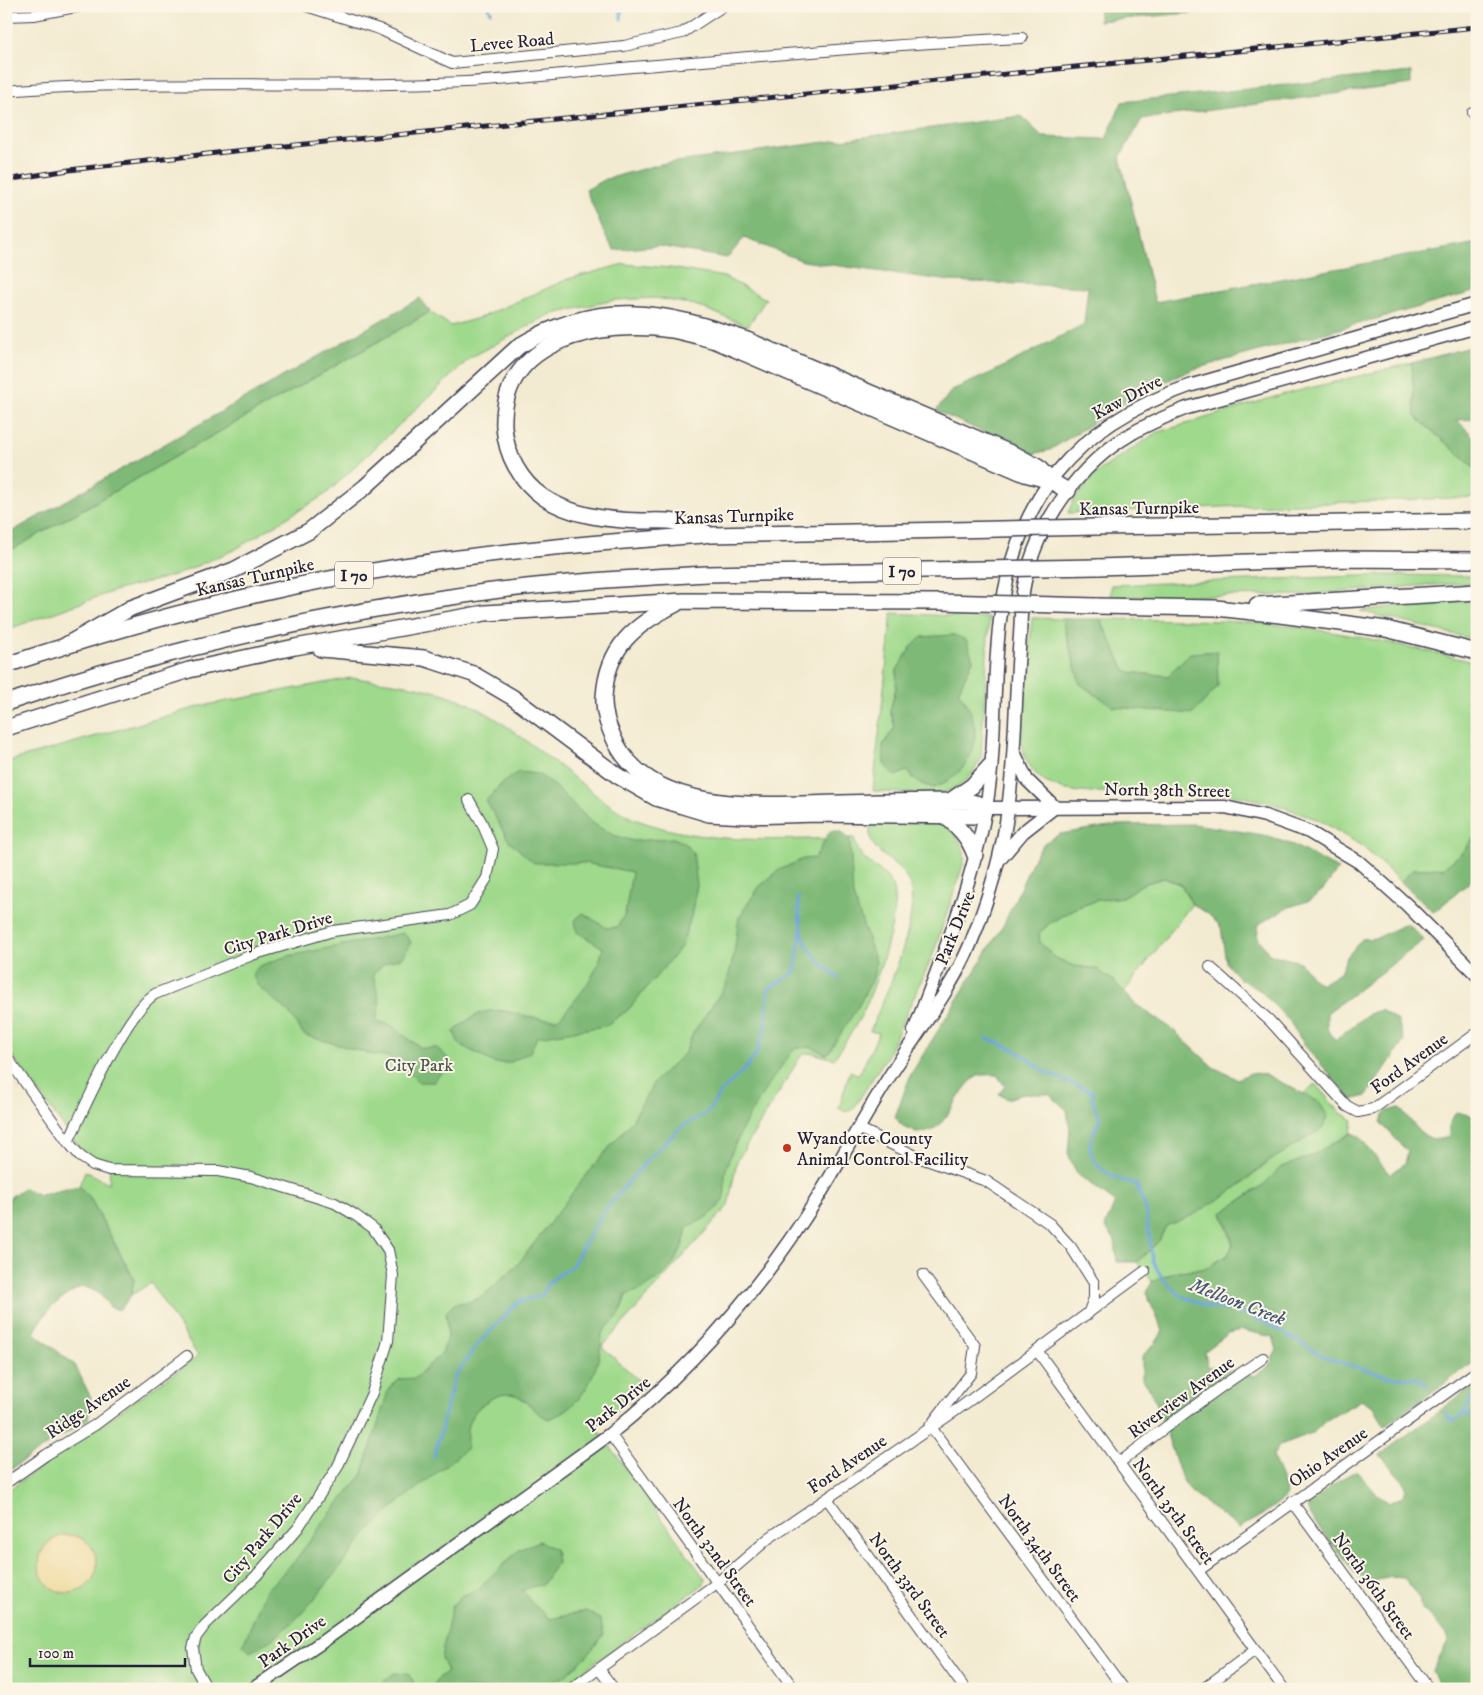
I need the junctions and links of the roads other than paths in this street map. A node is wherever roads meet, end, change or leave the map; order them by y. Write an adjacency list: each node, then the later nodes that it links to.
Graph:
1 (81, 6): 4 (street)
2 (306, 6): 3 (street, Levee Road)
3 (723, 6)
4 (6, 16)
5 (1022, 38): 6 (street)
6 (6, 91)
7 (1477, 304): 10 (main road, Kaw Drive)
8 (1477, 327): 11 (main road, Kaw Drive)
9 (796, 368): 10 (highway); 15 (highway); 20 (highway)
10 (1050, 481): 11 (highway); 27 (main road, Kaw Drive)
11 (1068, 492): 26 (main road, Kaw Drive)
12 (1477, 511): 14 (highway)
13 (1477, 521): 14 (highway, Kansas Turnpike / I 70)
14 (1404, 523): 15 (highway, Kansas Turnpike / I 70, bridge)
15 (711, 534): 20 (highway, Kansas Turnpike / I 70)
16 (1477, 560): 24 (highway, I 70, bridge)
17 (1477, 592): 19 (highway)
18 (684, 601): 19 (highway, bridge); 21 (highway); 30 (highway)
19 (1216, 608): 22 (highway)
20 (66, 645): 23 (highway, Kansas Turnpike / I 70)
21 (295, 647): 25 (highway); 30 (highway)
22 (1477, 652)
23 (6, 666)
24 (6, 703)
25 (6, 728)
26 (1013, 748): 29 (main road); 33 (main road, Kaw Drive)
27 (990, 766): 31 (highway); 32 (main road, Kaw Drive)
28 (469, 800): 42 (street, City Park Drive)
29 (1055, 807): 33 (main road, North 38th Street); 35 (main road); 37 (main road, North 38th Street)
30 (820, 808): 31 (highway)
31 (947, 808): 32 (highway); 34 (highway)
32 (986, 808): 33 (main road, North 38th Street); 34 (main road, Park Drive)
33 (1008, 808): 35 (main road, Park Drive)
34 (975, 855): 39 (main road, Park Drive)
35 (999, 862): 39 (main road, Park Drive)
36 (1210, 967): 38 (street, Ford Avenue)
37 (1477, 975)
38 (1477, 1033)
39 (906, 1049): 41 (main road, Park Drive)
40 (6, 1056): 42 (street, City Park Drive)
41 (858, 1128): 45 (street); 51 (main road, Park Drive)
42 (68, 1142): 60 (street, City Park Drive)
43 (1145, 1272): 45 (street, Ford Avenue)
44 (923, 1275): 50 (street)
45 (1088, 1314): 46 (street, Ford Avenue)
46 (1038, 1352): 50 (street, Ford Avenue); 52 (street, North 35th Street)
47 (187, 1356): 53 (street, Ridge Avenue)
48 (1263, 1358): 52 (street, Riverview Avenue)
49 (1477, 1371): 55 (street, Ohio Avenue)
50 (930, 1426): 54 (street, Ford Avenue); 66 (street, North 34th Street)
51 (610, 1434): 57 (street, North 32nd Street); 61 (main road, Park Drive)
52 (1119, 1463): 56 (street, North 35th Street)
53 (6, 1483)
54 (828, 1500): 57 (street, Ford Avenue); 65 (street, North 33rd Street)
55 (1292, 1502): 56 (street, Ohio Avenue); 69 (street, North 36th Street)
56 (1198, 1570): 58 (street, North 35th Street)
57 (717, 1583): 59 (street, Ford Avenue); 64 (street, North 32nd Street)
58 (1256, 1650): 67 (street); 68 (street, North 35th Street)
59 (599, 1669): 62 (street, Ford Avenue); 63 (street)
60 (207, 1689)
61 (253, 1689)
62 (571, 1689)
63 (614, 1689)
64 (794, 1689)
65 (965, 1689)
66 (1124, 1689)
67 (1203, 1689)
68 (1284, 1689)
69 (1429, 1689)

